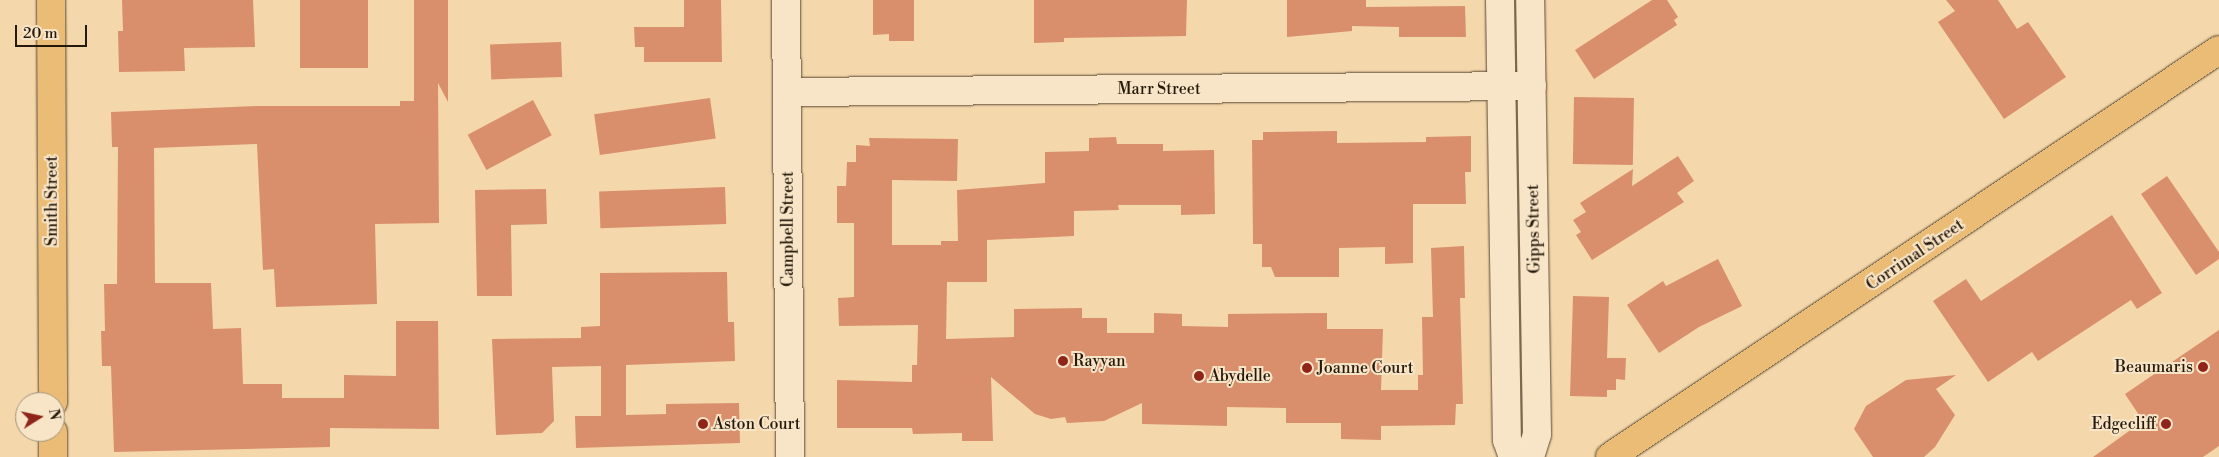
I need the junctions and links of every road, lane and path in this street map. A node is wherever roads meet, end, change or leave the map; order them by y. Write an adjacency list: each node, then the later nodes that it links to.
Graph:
1 (51, 0): 9 (main road, Smith Street)
2 (786, 0): 8 (street, Campbell Street)
3 (1500, 0): 7 (street, Gipps Street)
4 (1530, 0): 6 (street, Gipps Street)
5 (2219, 50): 15 (main road, Corrimal Street)
6 (1532, 86): 7 (street, Marr Street); 14 (street, Gipps Street)
7 (1501, 87): 8 (street, Marr Street); 13 (street, Gipps Street)
8 (787, 92): 12 (street, Campbell Street)
9 (53, 392)
10 (53, 442): 11 (main road)
11 (53, 457)
12 (790, 457)
13 (1512, 457)
14 (1530, 457)
15 (1610, 457)

